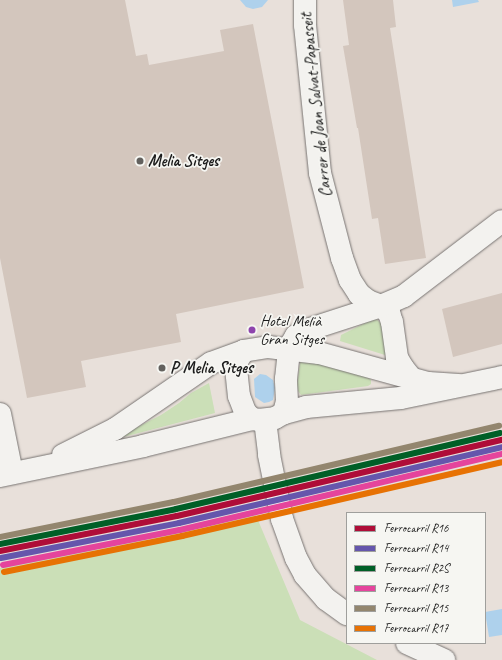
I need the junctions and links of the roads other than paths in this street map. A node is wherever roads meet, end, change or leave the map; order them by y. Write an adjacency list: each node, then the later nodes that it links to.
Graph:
1 (305, 0): 3 (street, Carrer de Joan Salvat-Papasseit)
2 (502, 221): 3 (street)
3 (382, 306): 4 (street); 7 (street)
4 (289, 348): 5 (street); 7 (street); 10 (street)
5 (244, 351): 10 (street); 11 (street)
6 (502, 377): 8 (street)
7 (412, 379): 8 (street)
8 (458, 385): 10 (street)
9 (0, 414): 11 (street)
10 (267, 417): 11 (street); 12 (street)
11 (15, 472)
12 (346, 613)
13 (409, 644): 14 (street)
14 (444, 660)

